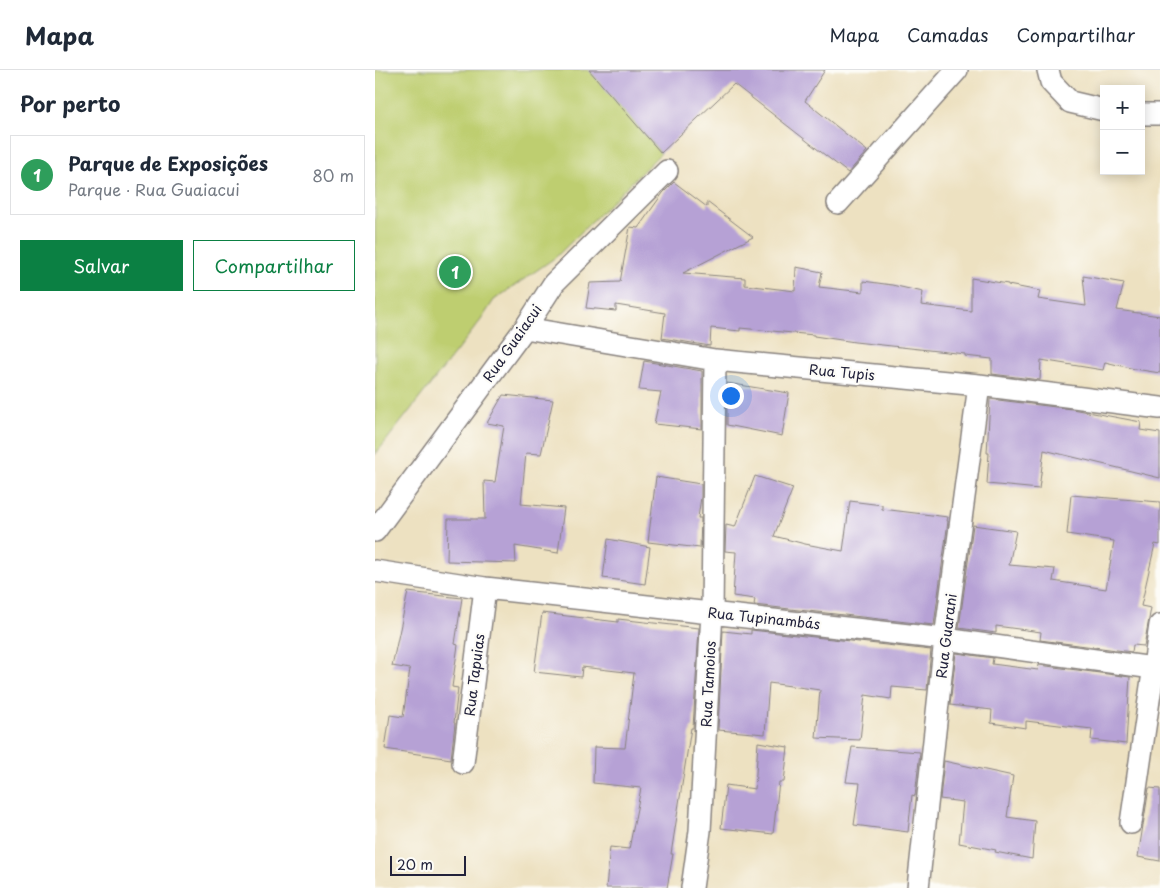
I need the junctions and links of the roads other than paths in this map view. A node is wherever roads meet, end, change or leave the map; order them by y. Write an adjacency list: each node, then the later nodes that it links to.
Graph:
1 (957, 70): 7 (street)
2 (1047, 70): 3 (street)
3 (1100, 109)
4 (1145, 114): 5 (street)
5 (1160, 114)
6 (667, 171): 8 (street, Rua Guaiacui)
7 (838, 203)
8 (525, 328): 9 (street, Rua Tupis); 12 (street, Rua Guaiacui)
9 (715, 360): 10 (street, Rua Tupis); 15 (street, Rua Tamoios)
10 (979, 385): 11 (street, Rua Tupis); 17 (street, Rua Guarani)
11 (1160, 408)
12 (375, 531)
13 (375, 570): 14 (street, Rua Tupinambás)
14 (485, 588): 15 (street, Rua Tupinambás); 19 (street, Rua Tapuias)
15 (712, 612): 17 (street, Rua Tupinambás); 21 (street, Rua Tamoios)
16 (1160, 625): 18 (street)
17 (945, 639): 18 (street, Rua Tupinambás); 22 (street, Rua Guarani)
18 (1153, 668): 20 (street)
19 (463, 763)
20 (1131, 823)
21 (692, 888)
22 (918, 888)

